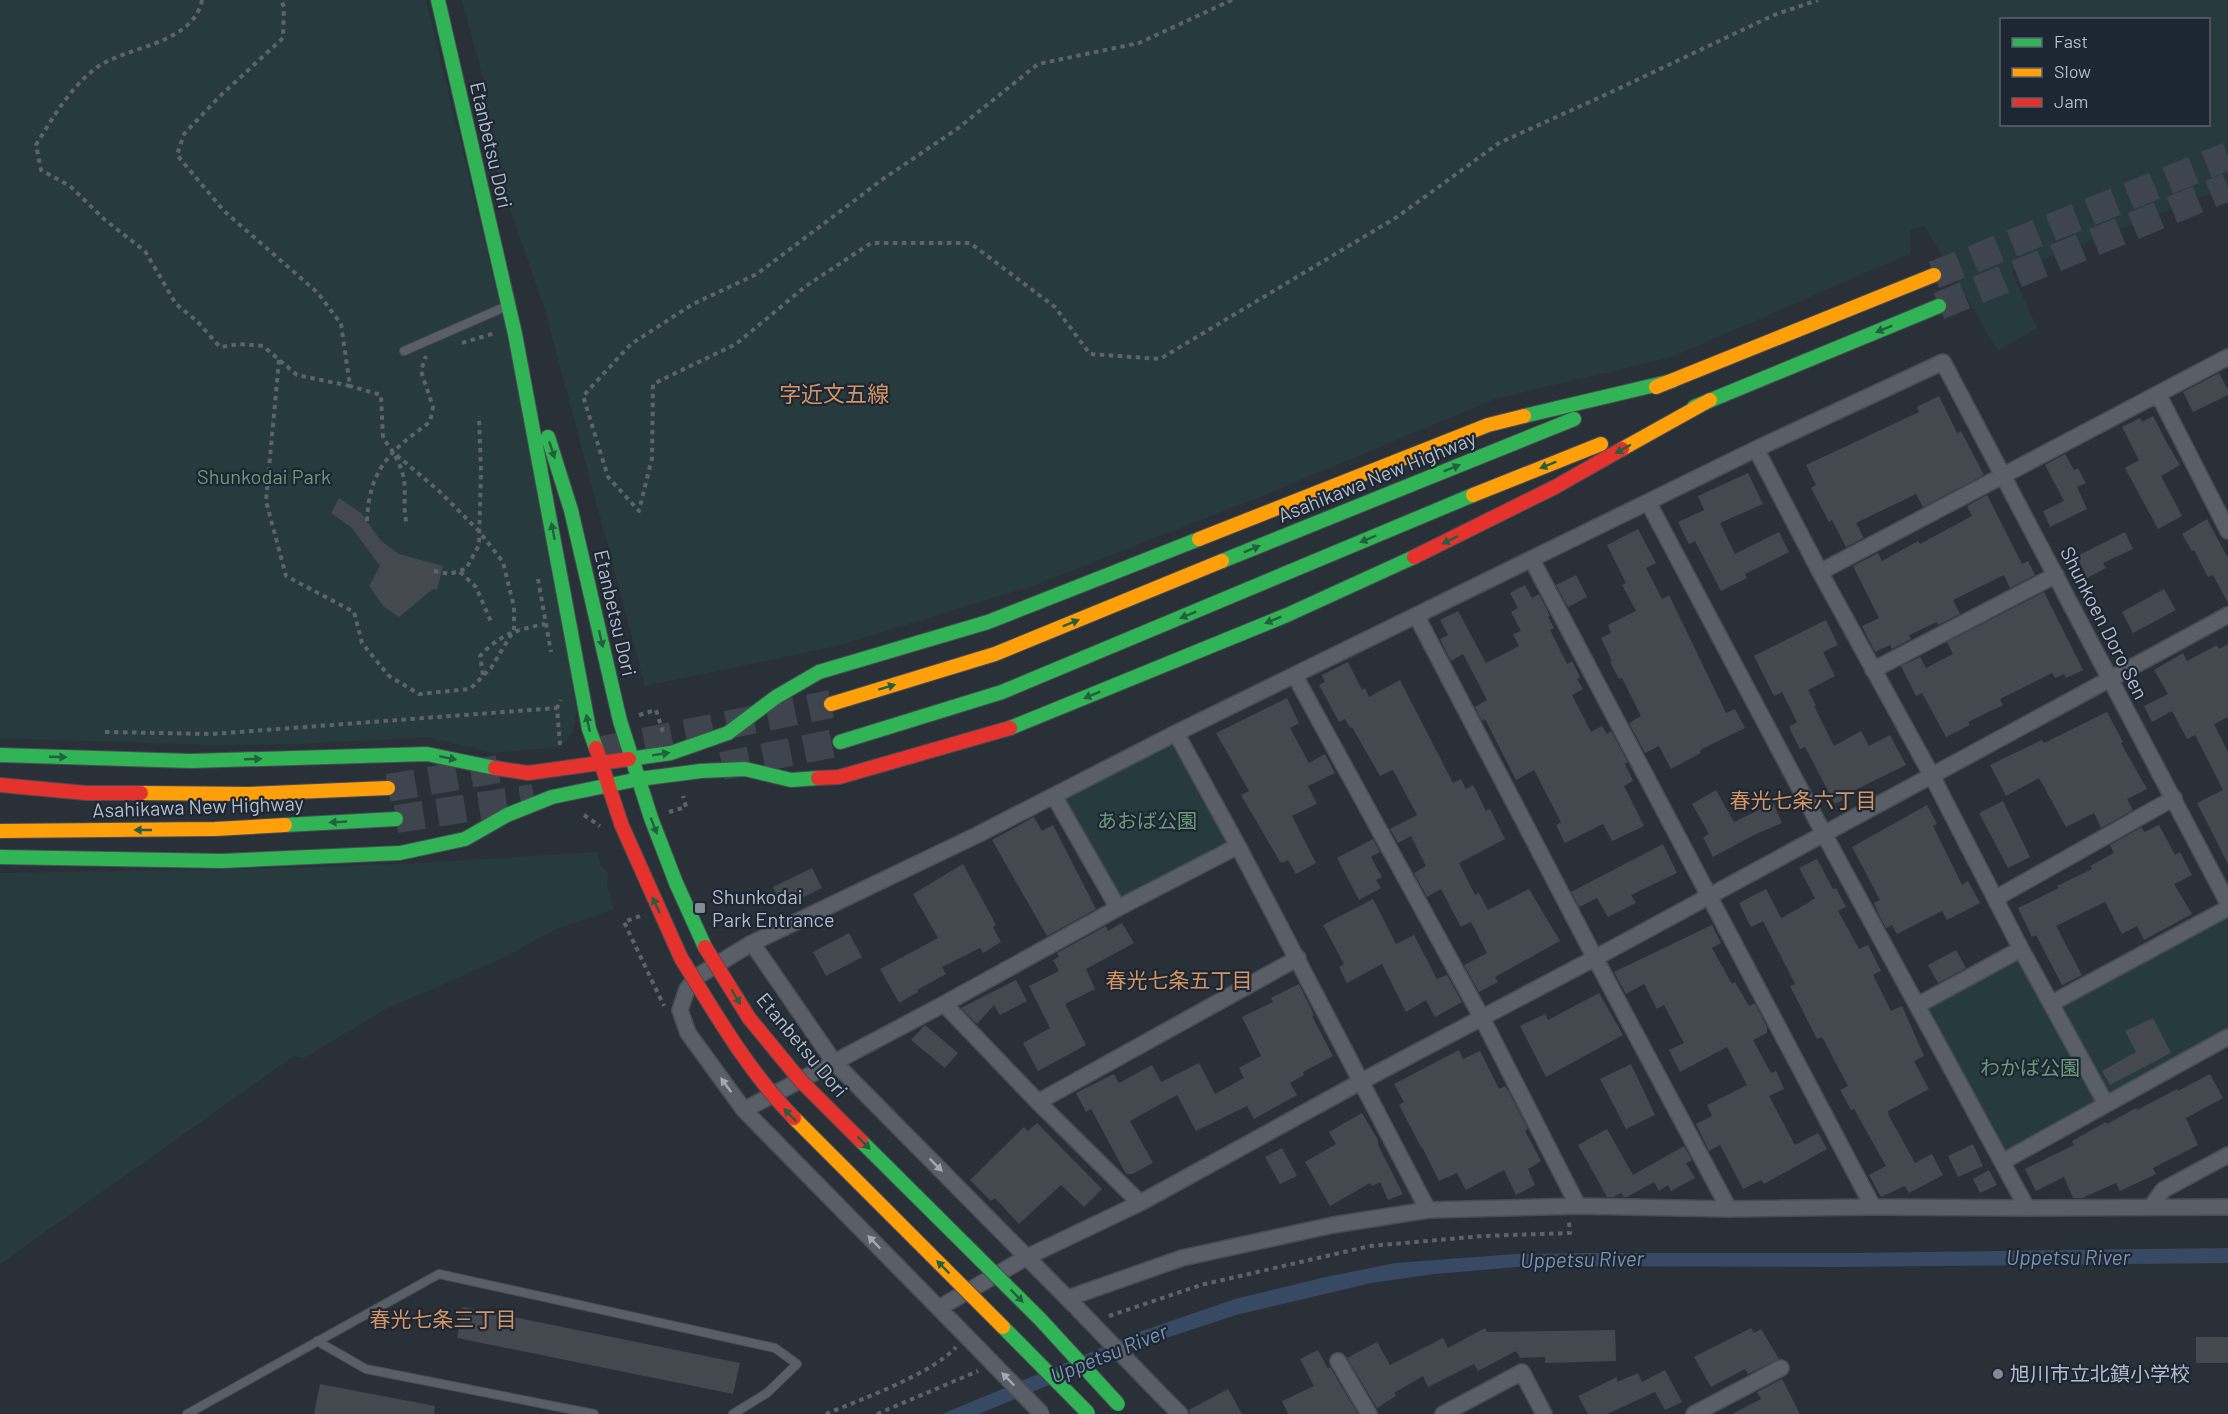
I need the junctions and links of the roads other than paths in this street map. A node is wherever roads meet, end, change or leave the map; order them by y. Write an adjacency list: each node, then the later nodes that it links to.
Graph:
1 (438, 0): 3 (main road, Etanbetsu Dori)
2 (1934, 275): 8 (main road, Asahikawa New Highway)
3 (508, 306): 5 (main road, Etanbetsu Dori); 6 (lane)
4 (1939, 306): 10 (main road, one-way to 10)
5 (515, 334): 27 (main road, Etanbetsu Dori, one-way to 27); 28 (main road, Etanbetsu Dori, one-way to 5)
6 (404, 351)
7 (2228, 357): 9 (street)
8 (1672, 381): 23 (main road, Asahikawa New Highway, one-way to 8); 27 (main road, one-way to 8)
9 (2158, 394): 12 (street); 14 (street)
10 (1710, 400): 25 (main road, one-way to 25); 30 (main road, one-way to 30)
11 (1756, 449): 12 (street, Shunkoen Doro Sen); 13 (street); 16 (street)
12 (2002, 475): 16 (street); 17 (street, Shunkoen Doro Sen)
13 (1648, 502): 15 (street); 38 (street)
14 (2228, 531)
15 (1532, 560): 19 (street); 41 (street)
16 (1820, 572): 20 (street)
17 (2056, 575): 20 (street); 22 (street, Shunkoen Doro Sen)
18 (2228, 615): 22 (street)
19 (1417, 617): 21 (street); 49 (street)
20 (1873, 670): 29 (street)
21 (1295, 676): 24 (street); 53 (street)
22 (2109, 680): 29 (street); 35 (street, Shunkoen Doro Sen)
23 (831, 704)
24 (1176, 734): 34 (street); 39 (street)
25 (840, 742)
26 (0, 755): 28 (main road, one-way to 28)
27 (632, 759): 28 (main road); 30 (main road, Etanbetsu Dori)
28 (600, 763): 32 (main road, Etanbetsu Dori)
29 (1932, 777): 38 (street); 42 (street)
30 (639, 779): 32 (main road); 76 (main road, Etanbetsu Dori, one-way to 76, bridge)
31 (0, 785): 33 (main road, Asahikawa New Highway)
32 (608, 785): 40 (main road); 77 (main road, Etanbetsu Dori, one-way to 32, bridge)
33 (388, 788)
34 (1054, 796): 44 (street); 46 (street)
35 (2174, 798): 42 (street); 43 (street, Shunkoen Doro Sen)
36 (396, 819): 37 (main road, Asahikawa New Highway, one-way to 37)
37 (0, 831)
38 (1824, 834): 41 (street); 52 (street)
39 (1238, 846): 44 (street); 48 (street)
40 (0, 857)
41 (1709, 896): 49 (street); 64 (street)
42 (1996, 898): 47 (street)
43 (2228, 903)
44 (1118, 908): 51 (street)
45 (2228, 908): 50 (street)
46 (752, 943): 55 (street); 59 (street, one-way to 46)
47 (2021, 949): 50 (street); 52 (street)
48 (1298, 958): 56 (street); 57 (street)
49 (1595, 958): 53 (street); 68 (street)
50 (2052, 1003): 58 (street)
51 (944, 1004): 55 (street); 57 (street)
52 (1918, 1005): 61 (street)
53 (1482, 1018): 56 (street); 63 (street)
54 (2228, 1037): 58 (street)
55 (834, 1062): 59 (street); 70 (street, one-way to 70)
56 (1362, 1081): 62 (street); 69 (street)
57 (1038, 1102): 62 (street)
58 (2106, 1104): 61 (street)
59 (744, 1110): 72 (street, one-way to 59)
60 (2228, 1155): 65 (street)
61 (2002, 1162): 67 (street)
62 (1140, 1203): 70 (street)
63 (1573, 1206): 68 (street); 69 (street)
64 (1873, 1207): 67 (street); 68 (street)
65 (2151, 1207): 66 (street); 67 (street)
66 (2228, 1207)
67 (2027, 1208)
68 (1729, 1209)
69 (1428, 1210): 71 (street)
70 (1027, 1257): 71 (street); 72 (street)
71 (1073, 1303): 82 (street, bridge)
72 (939, 1308): 81 (street, one-way to 72, bridge)
73 (317, 1341): 78 (lane); 79 (lane); 80 (lane)
74 (1338, 1361): 83 (street)
75 (1781, 1368): 86 (street)
76 (1123, 1409)
77 (1089, 1413)
78 (187, 1414)
79 (594, 1414)
80 (733, 1414)
81 (1042, 1414)
82 (1180, 1414)
83 (1369, 1414)
84 (1443, 1414): 85 (street)
85 (1544, 1414)
86 (1694, 1414)

